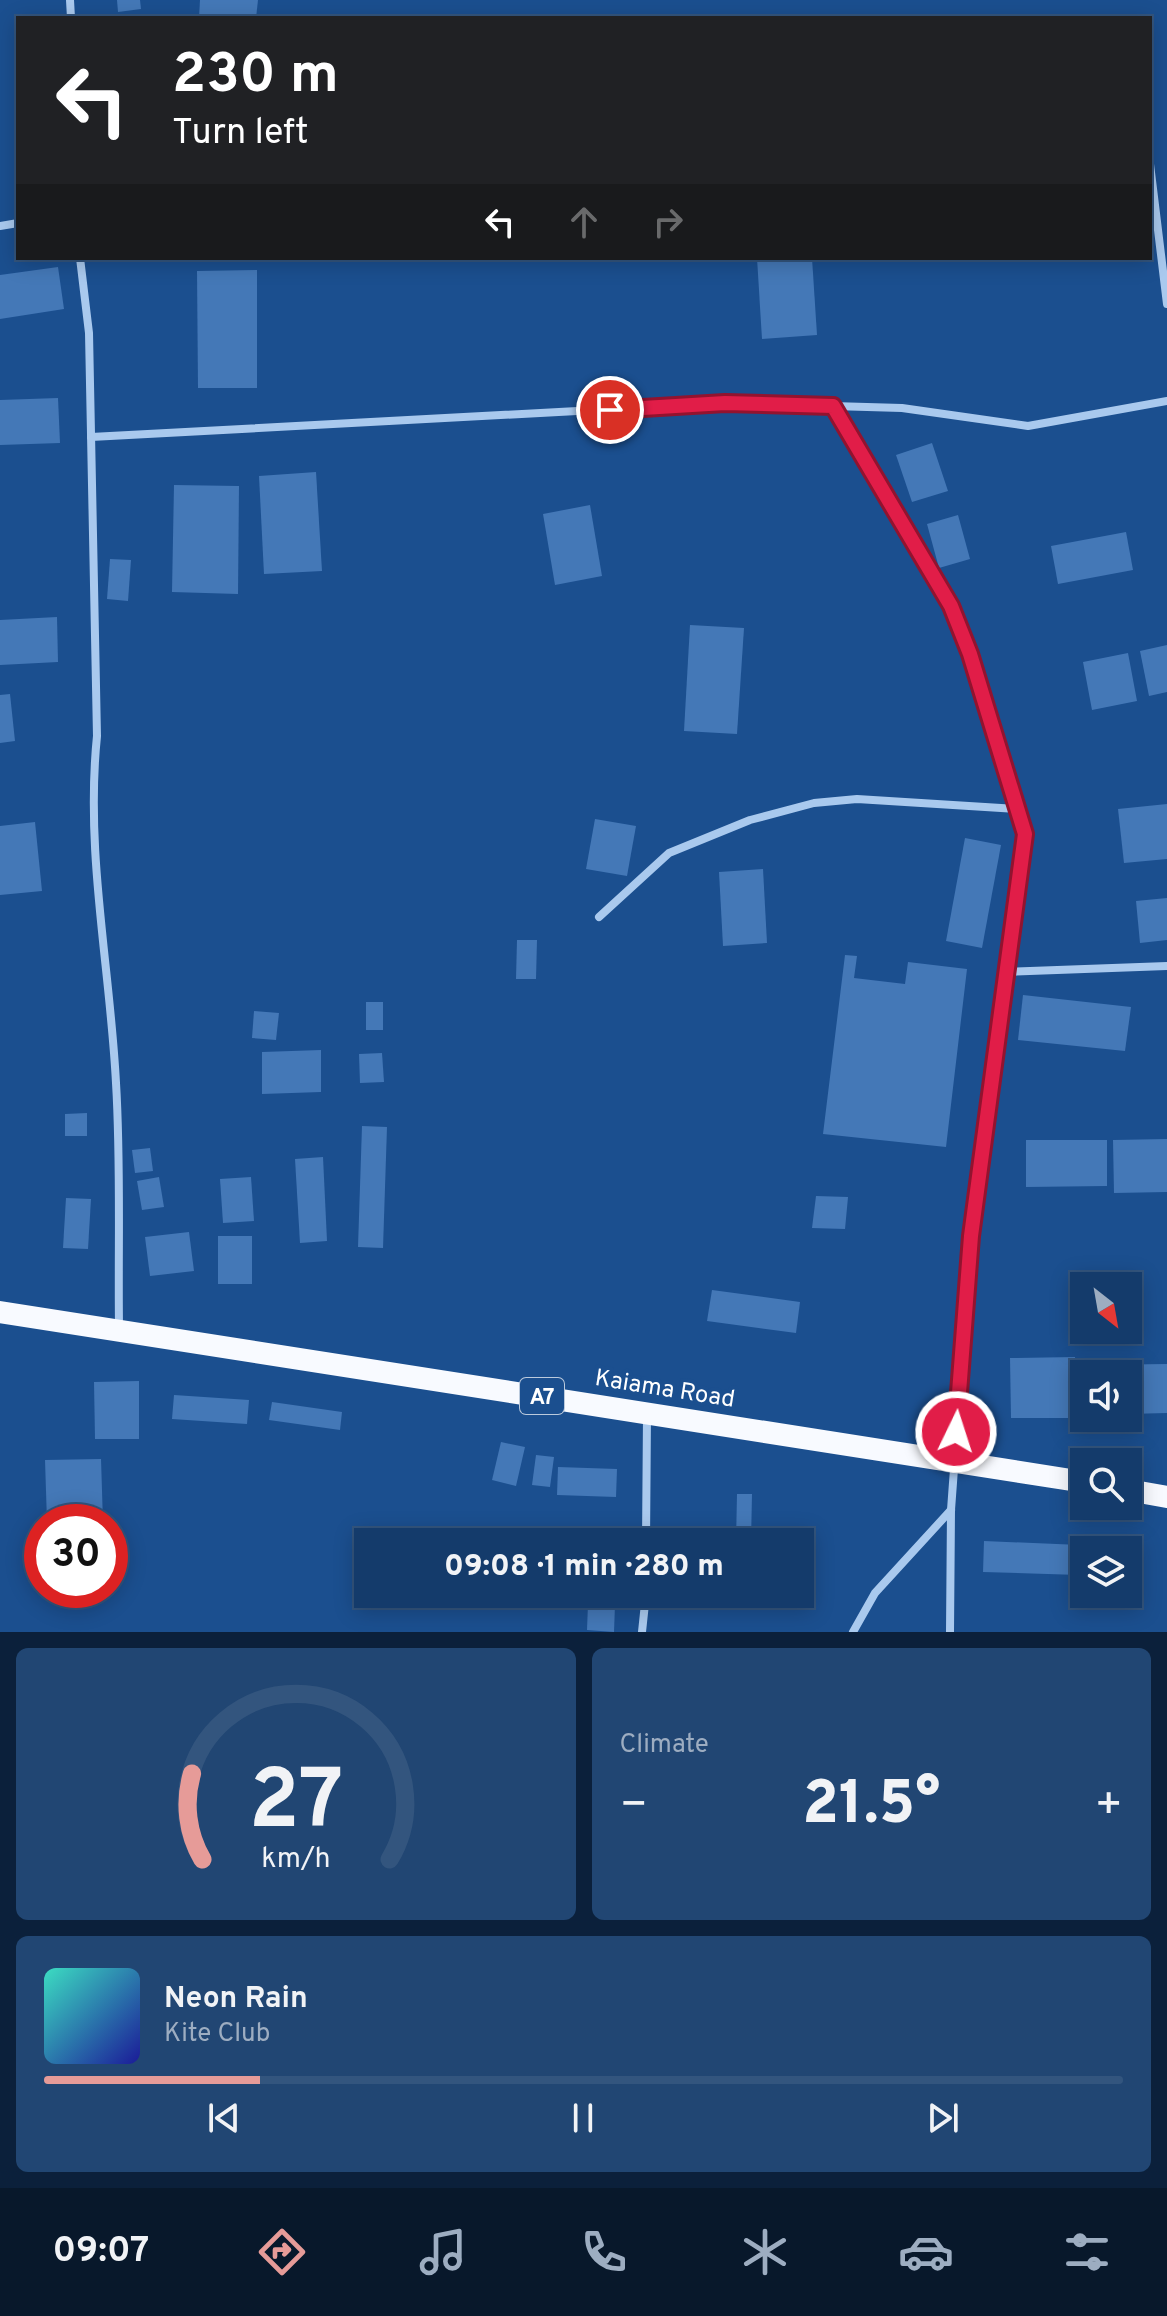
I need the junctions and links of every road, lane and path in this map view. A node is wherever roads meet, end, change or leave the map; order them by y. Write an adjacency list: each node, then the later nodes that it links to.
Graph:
1 (1152, 180): 3 (street)
2 (80, 260): 6 (street)
3 (1167, 304)
4 (1167, 401): 5 (street)
5 (833, 406): 6 (street); 7 (street)
6 (91, 437): 12 (street)
7 (1017, 809): 8 (street); 10 (street)
8 (599, 917)
9 (1167, 966): 10 (street)
10 (1005, 972): 14 (street)
11 (0, 1312): 12 (highway, Kaiama Road / A7)
12 (119, 1331): 13 (highway, Kaiama Road / A7)
13 (647, 1412): 14 (highway, Kaiama Road / A7); 19 (street)
14 (954, 1460): 15 (highway, Kaiama Road / A7); 18 (street)
15 (1070, 1480)
16 (1142, 1493): 17 (highway)
17 (1167, 1497)
18 (951, 1510): 22 (street); 23 (street)
19 (646, 1528)
20 (645, 1608): 21 (street)
21 (642, 1632)
22 (853, 1632)
23 (950, 1632)

